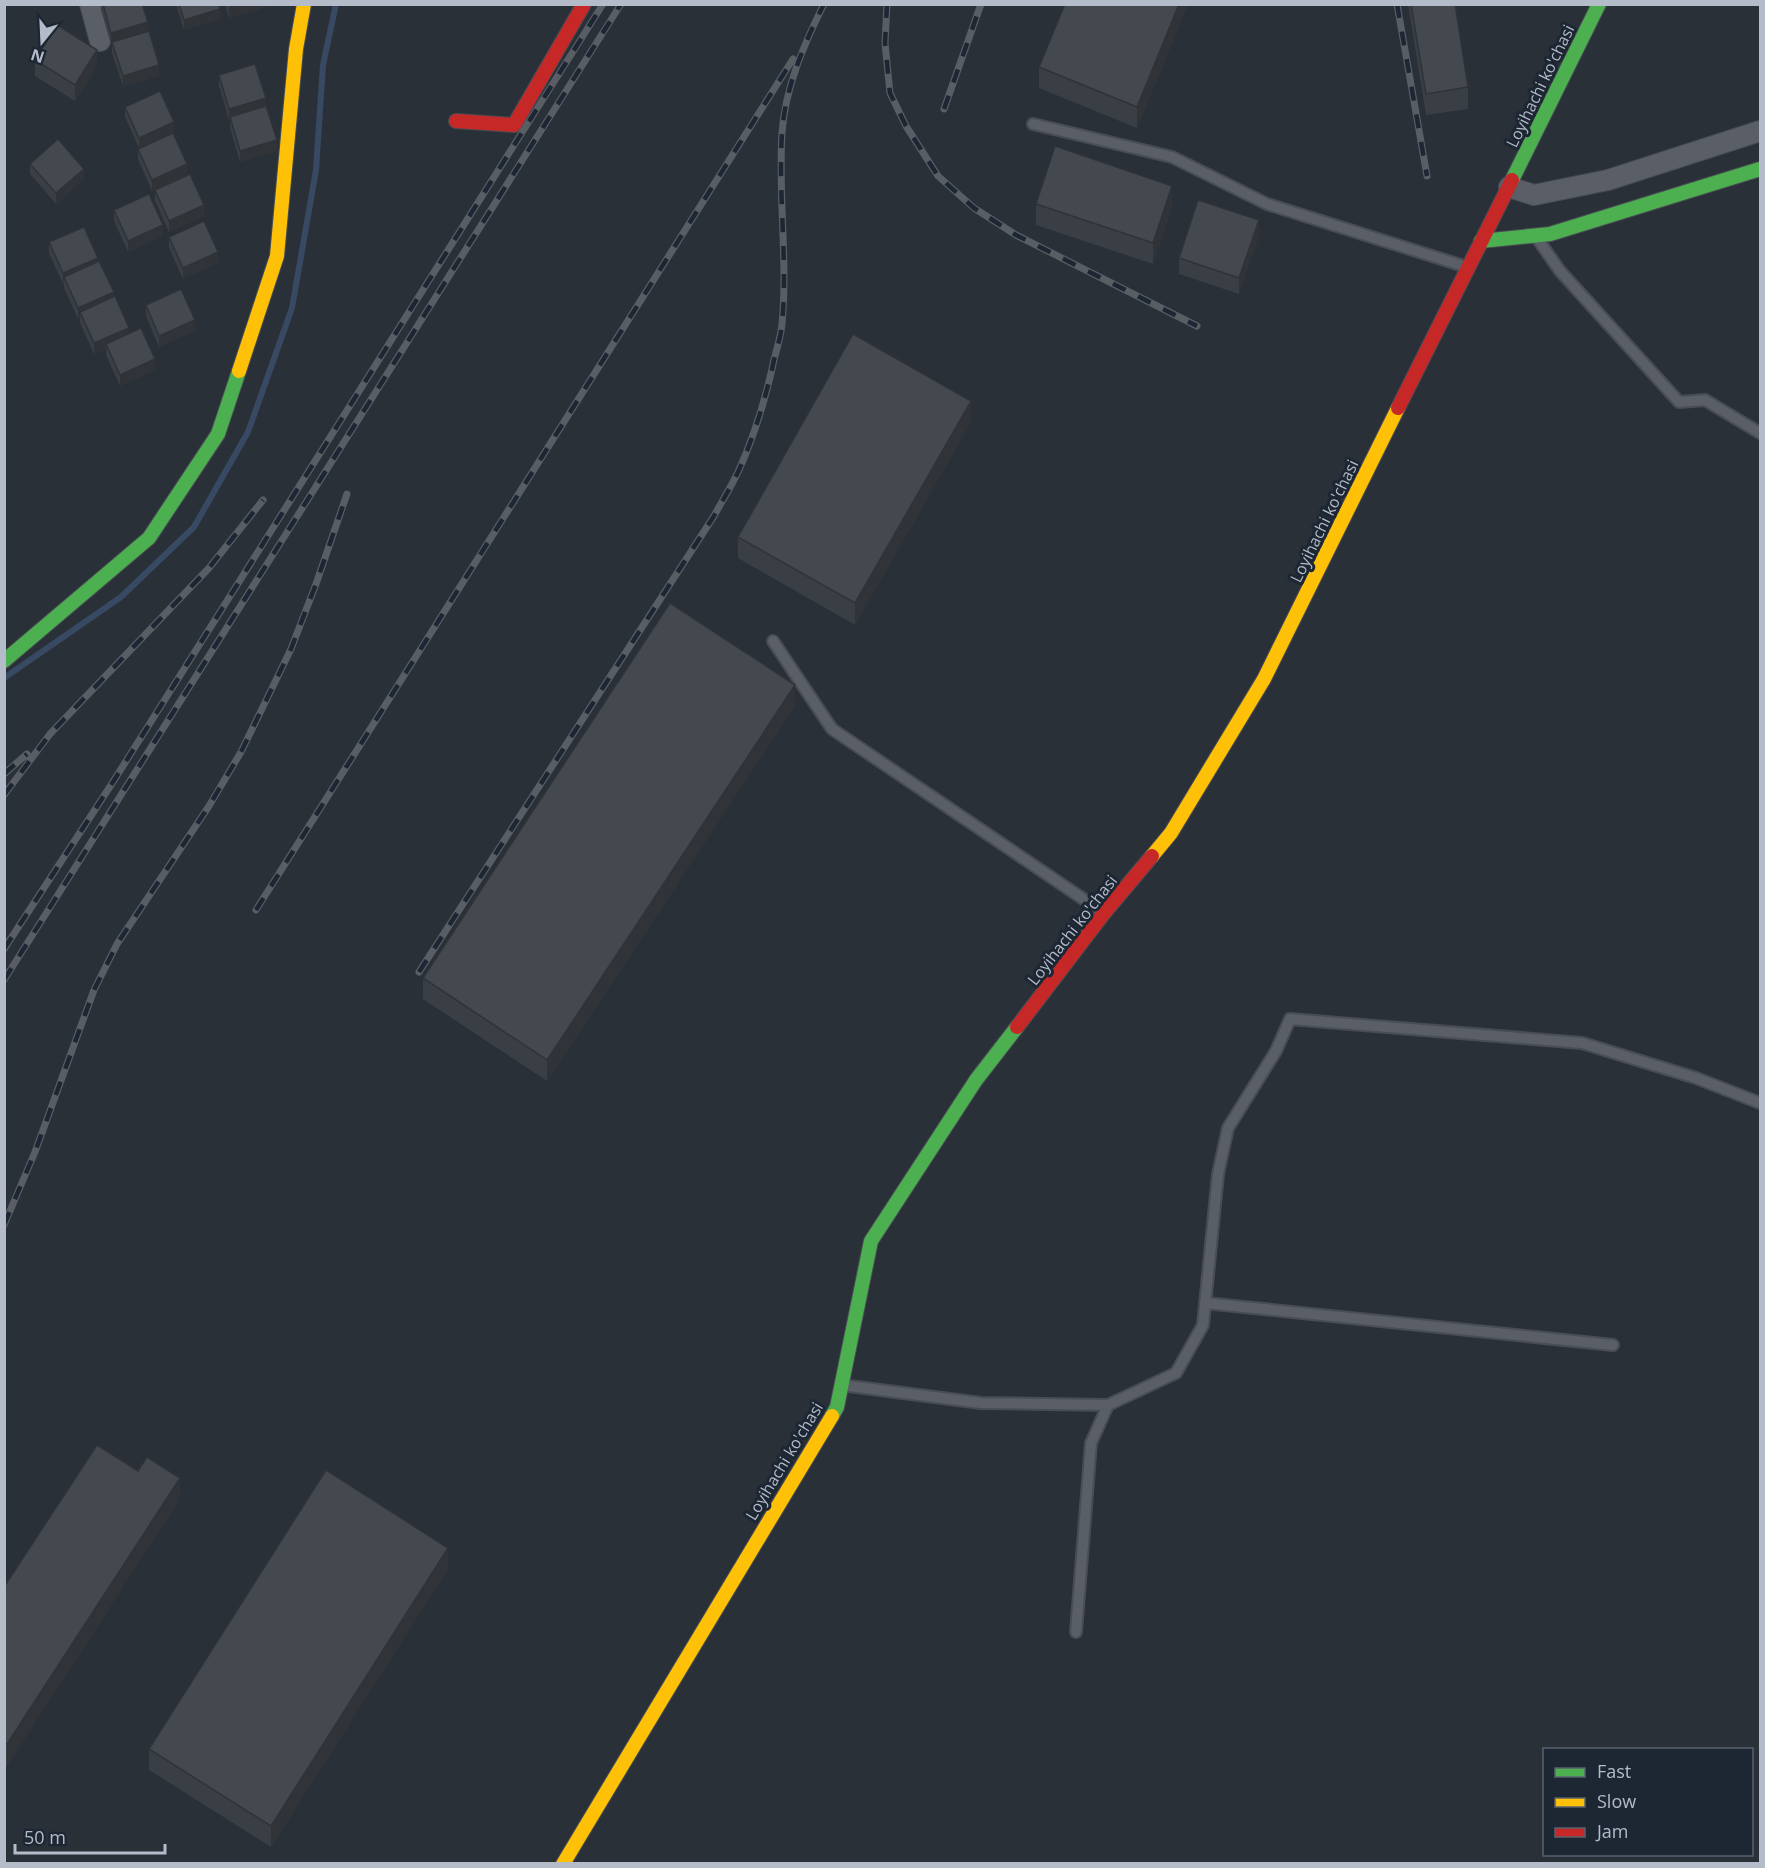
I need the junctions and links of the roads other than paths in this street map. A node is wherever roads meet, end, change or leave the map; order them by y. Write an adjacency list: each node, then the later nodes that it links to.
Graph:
1 (90, 4): 5 (street)
2 (304, 4): 16 (street)
3 (584, 4): 6 (street)
4 (1599, 4): 10 (street, Loyihachi ko'chasi)
5 (100, 41)
6 (456, 121)
7 (1033, 124): 13 (lane)
8 (1761, 131): 10 (street)
9 (1761, 169): 11 (street)
10 (1509, 187): 12 (street, Loyihachi ko'chasi)
11 (1535, 236): 12 (street); 14 (lane)
12 (1481, 241): 13 (street, Loyihachi ko'chasi)
13 (1468, 267): 17 (street, Loyihachi ko'chasi)
14 (1761, 433)
15 (774, 641): 17 (lane)
16 (4, 661)
17 (1104, 913): 21 (street, Loyihachi ko'chasi)
18 (1761, 1103): 19 (lane)
19 (1205, 1303): 20 (lane); 22 (lane)
20 (1613, 1345)
21 (841, 1385): 22 (lane); 24 (street, Loyihachi ko'chasi)
22 (1108, 1406): 23 (lane)
23 (1076, 1632)
24 (563, 1863)

